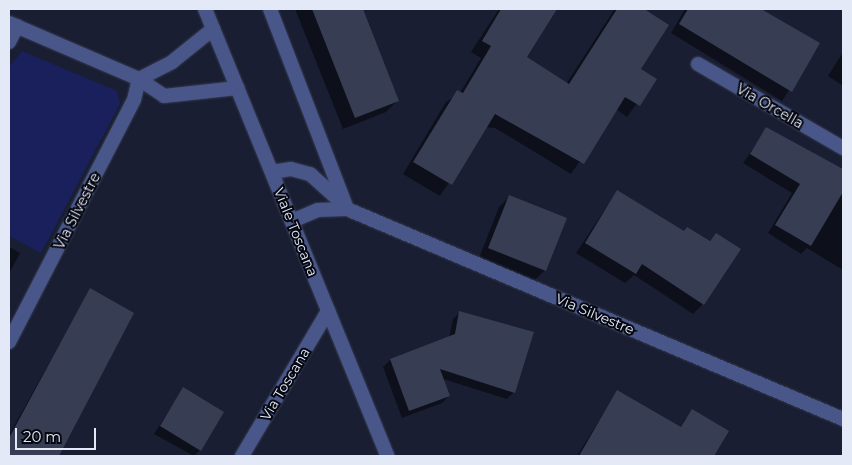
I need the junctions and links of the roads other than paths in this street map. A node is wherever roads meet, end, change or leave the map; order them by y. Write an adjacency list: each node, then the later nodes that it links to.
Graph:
1 (205, 9): 4 (street, Viale Toscana)
2 (270, 9): 11 (street)
3 (13, 24): 5 (street); 7 (street)
4 (213, 29): 7 (street); 8 (street, Viale Toscana)
5 (9, 42)
6 (698, 64): 9 (street, Via Orcella)
7 (139, 79): 8 (street); 14 (street, Via Silvestre)
8 (238, 88): 10 (street, Viale Toscana)
9 (843, 148)
10 (272, 172): 11 (street, Via Silvestre); 12 (street, Viale Toscana)
11 (347, 209): 12 (street, Via Silvestre); 15 (street, Via Silvestre)
12 (292, 221): 13 (street, Viale Toscana)
13 (328, 311): 16 (street, Via Toscana); 17 (street, Viale Toscana)
14 (9, 342)
15 (843, 419)
16 (242, 456)
17 (387, 456)

